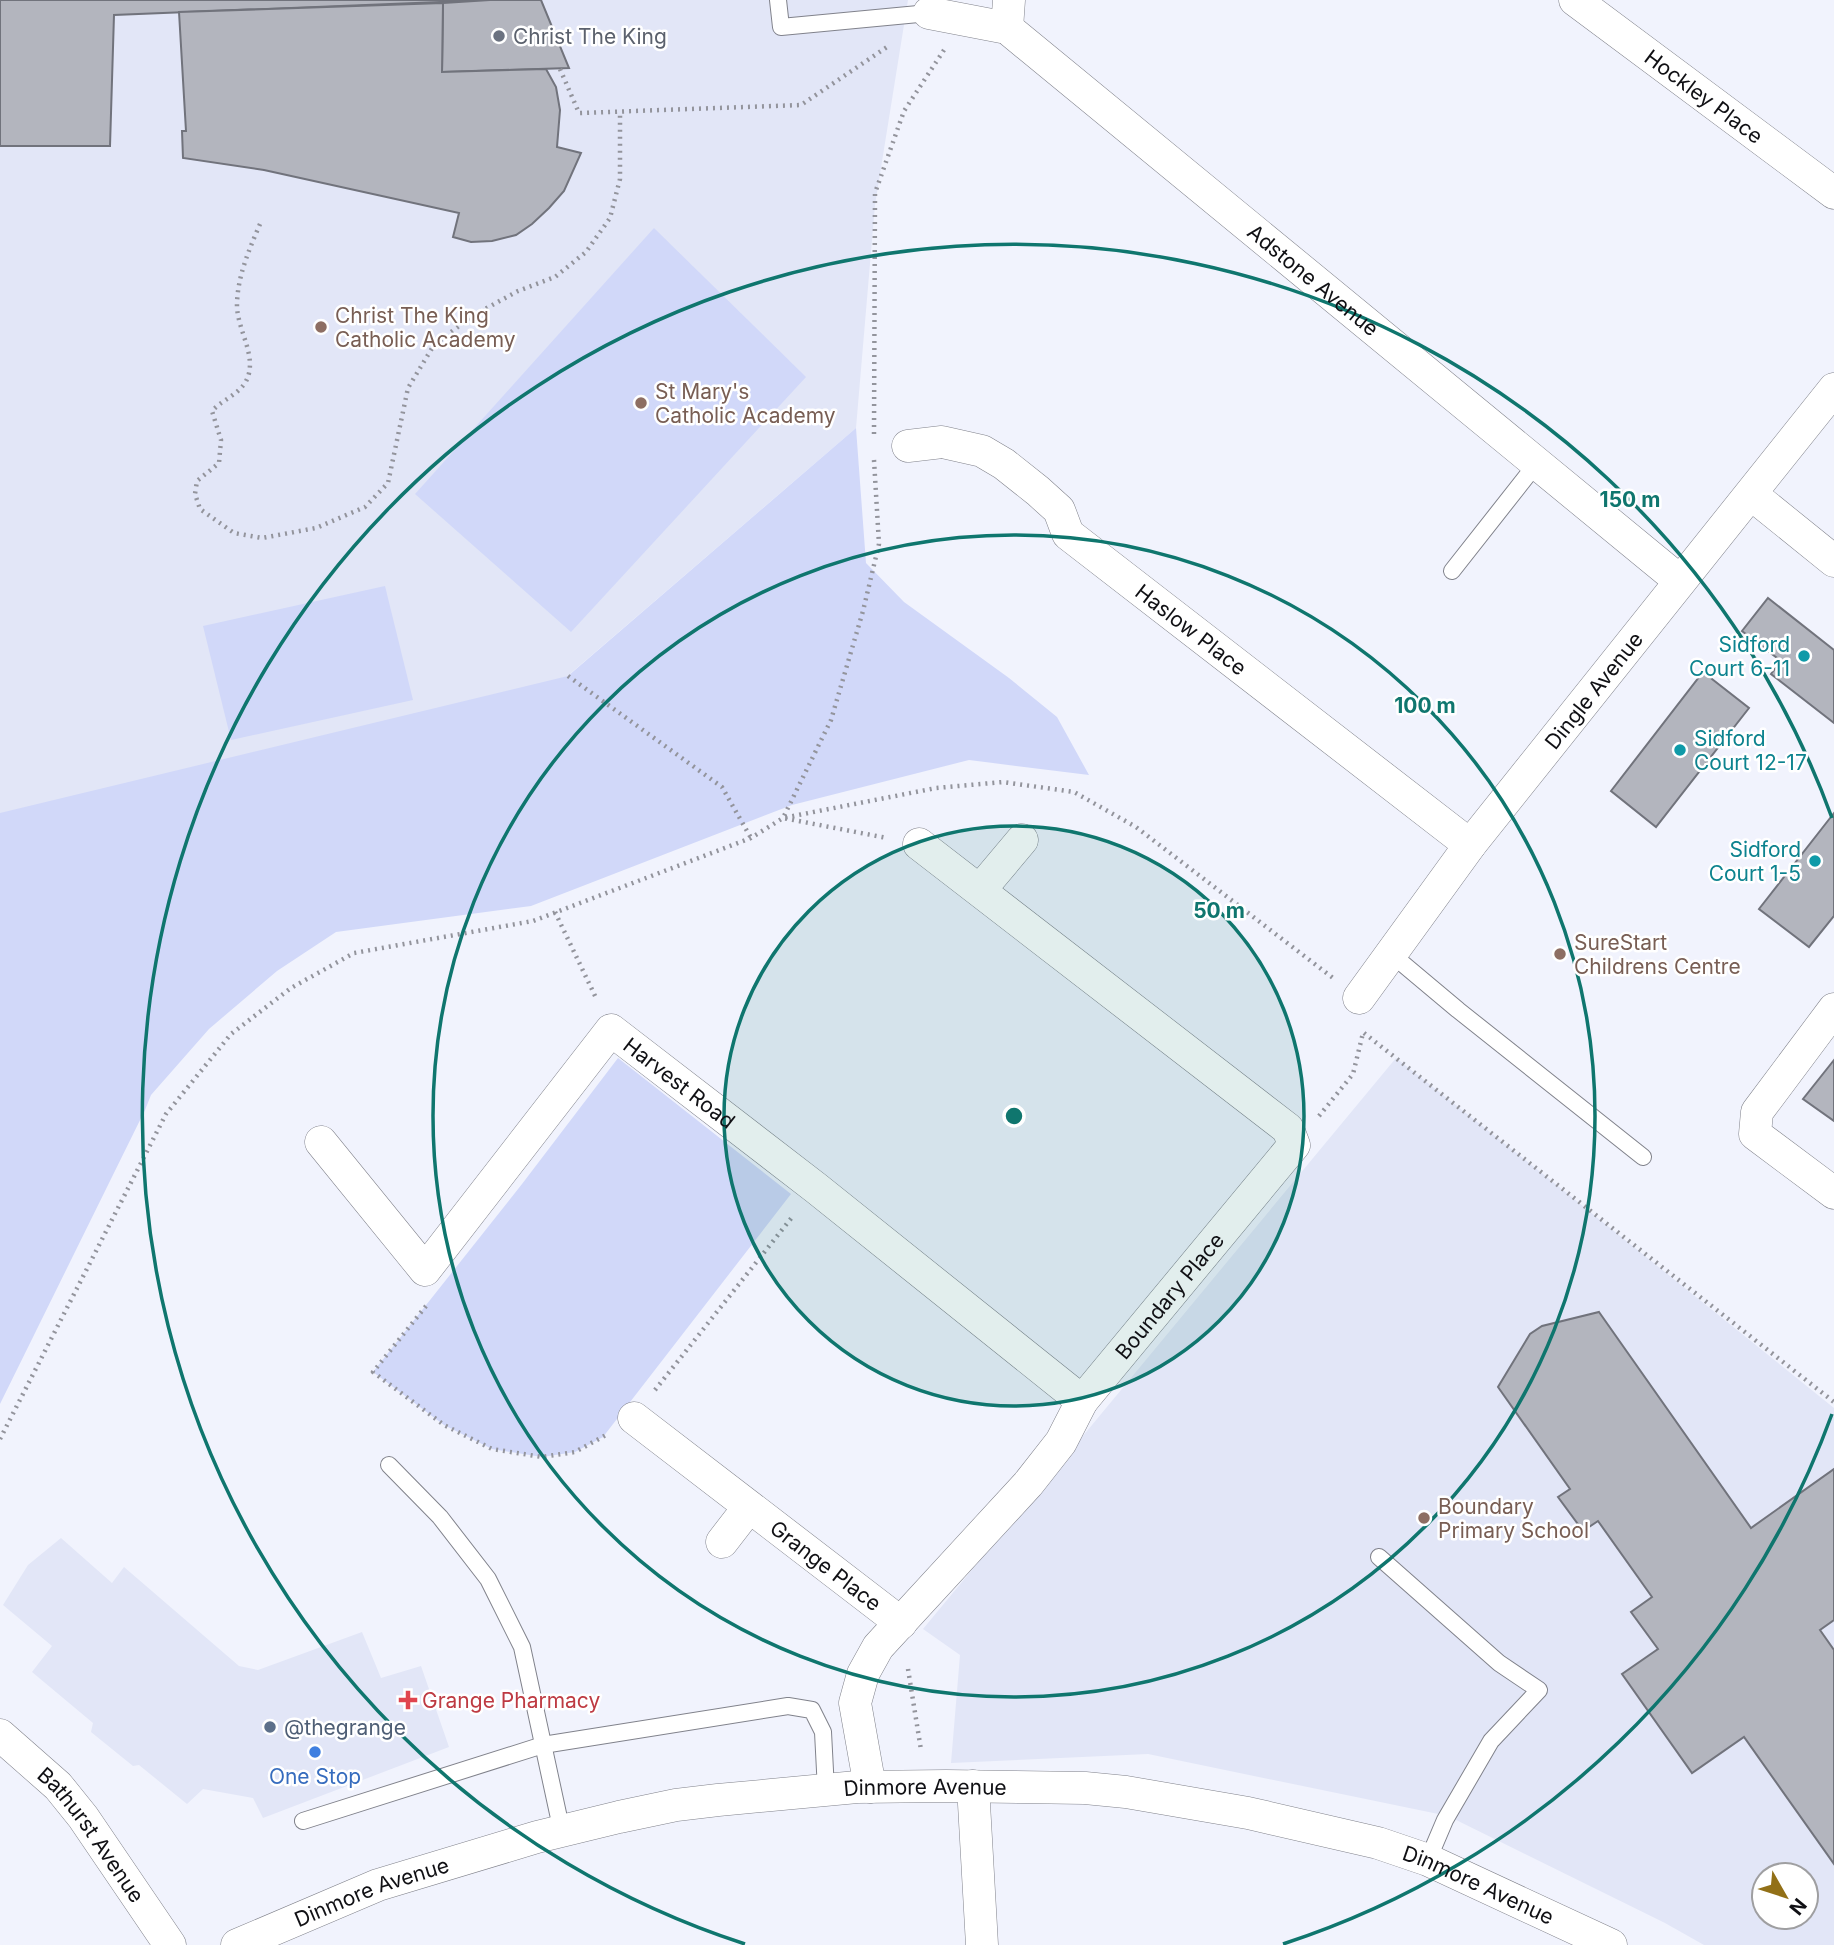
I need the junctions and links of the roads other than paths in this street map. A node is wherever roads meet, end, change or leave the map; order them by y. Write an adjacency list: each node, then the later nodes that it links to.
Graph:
1 (778, 0): 4 (lane)
2 (1575, 0): 5 (street, Hockley Place)
3 (1008, 14): 4 (street, Adstone Avenue); 8 (street, Adstone Avenue)
4 (913, 15)
5 (1834, 192)
6 (1834, 389): 9 (street, Dingle Avenue)
7 (908, 446): 15 (street, Haslow Place)
8 (1537, 463): 11 (lane); 12 (street, Adstone Avenue)
9 (1751, 494): 10 (street); 12 (street, Dingle Avenue)
10 (1834, 561)
11 (1452, 571)
12 (1680, 581): 15 (street, Dingle Avenue)
13 (1021, 840): 16 (street)
14 (919, 844): 16 (street)
15 (1470, 845): 17 (street, Dingle Avenue)
16 (980, 890): 23 (street, Boundary Place)
17 (1390, 953): 18 (street, Dingle Avenue); 21 (lane)
18 (1359, 998)
19 (1834, 1009): 22 (street)
20 (321, 1142): 23 (street, Harvest Road)
21 (1643, 1157)
22 (1834, 1193)
23 (1082, 1401): 29 (street, Boundary Place)
24 (634, 1418): 26 (street, Grange Place)
25 (390, 1465): 31 (lane)
26 (749, 1507): 27 (street, Grange Place); 29 (street, Grange Place)
27 (722, 1542)
28 (1380, 1557): 37 (lane)
29 (901, 1623): 33 (street, Boundary Place)
30 (0, 1735): 39 (street, Bathurst Avenue)
31 (543, 1745): 34 (lane); 35 (lane); 36 (lane)
32 (973, 1786): 33 (street, Dinmore Avenue); 37 (street, Dinmore Avenue); 40 (street)
33 (870, 1787): 34 (street, Dinmore Avenue)
34 (826, 1790): 36 (street, Dinmore Avenue)
35 (303, 1821)
36 (562, 1832): 38 (street, Dinmore Avenue)
37 (1428, 1860): 41 (street, Dinmore Avenue)
38 (248, 1942)
39 (170, 1945)
40 (982, 1945)
41 (1611, 1945)

